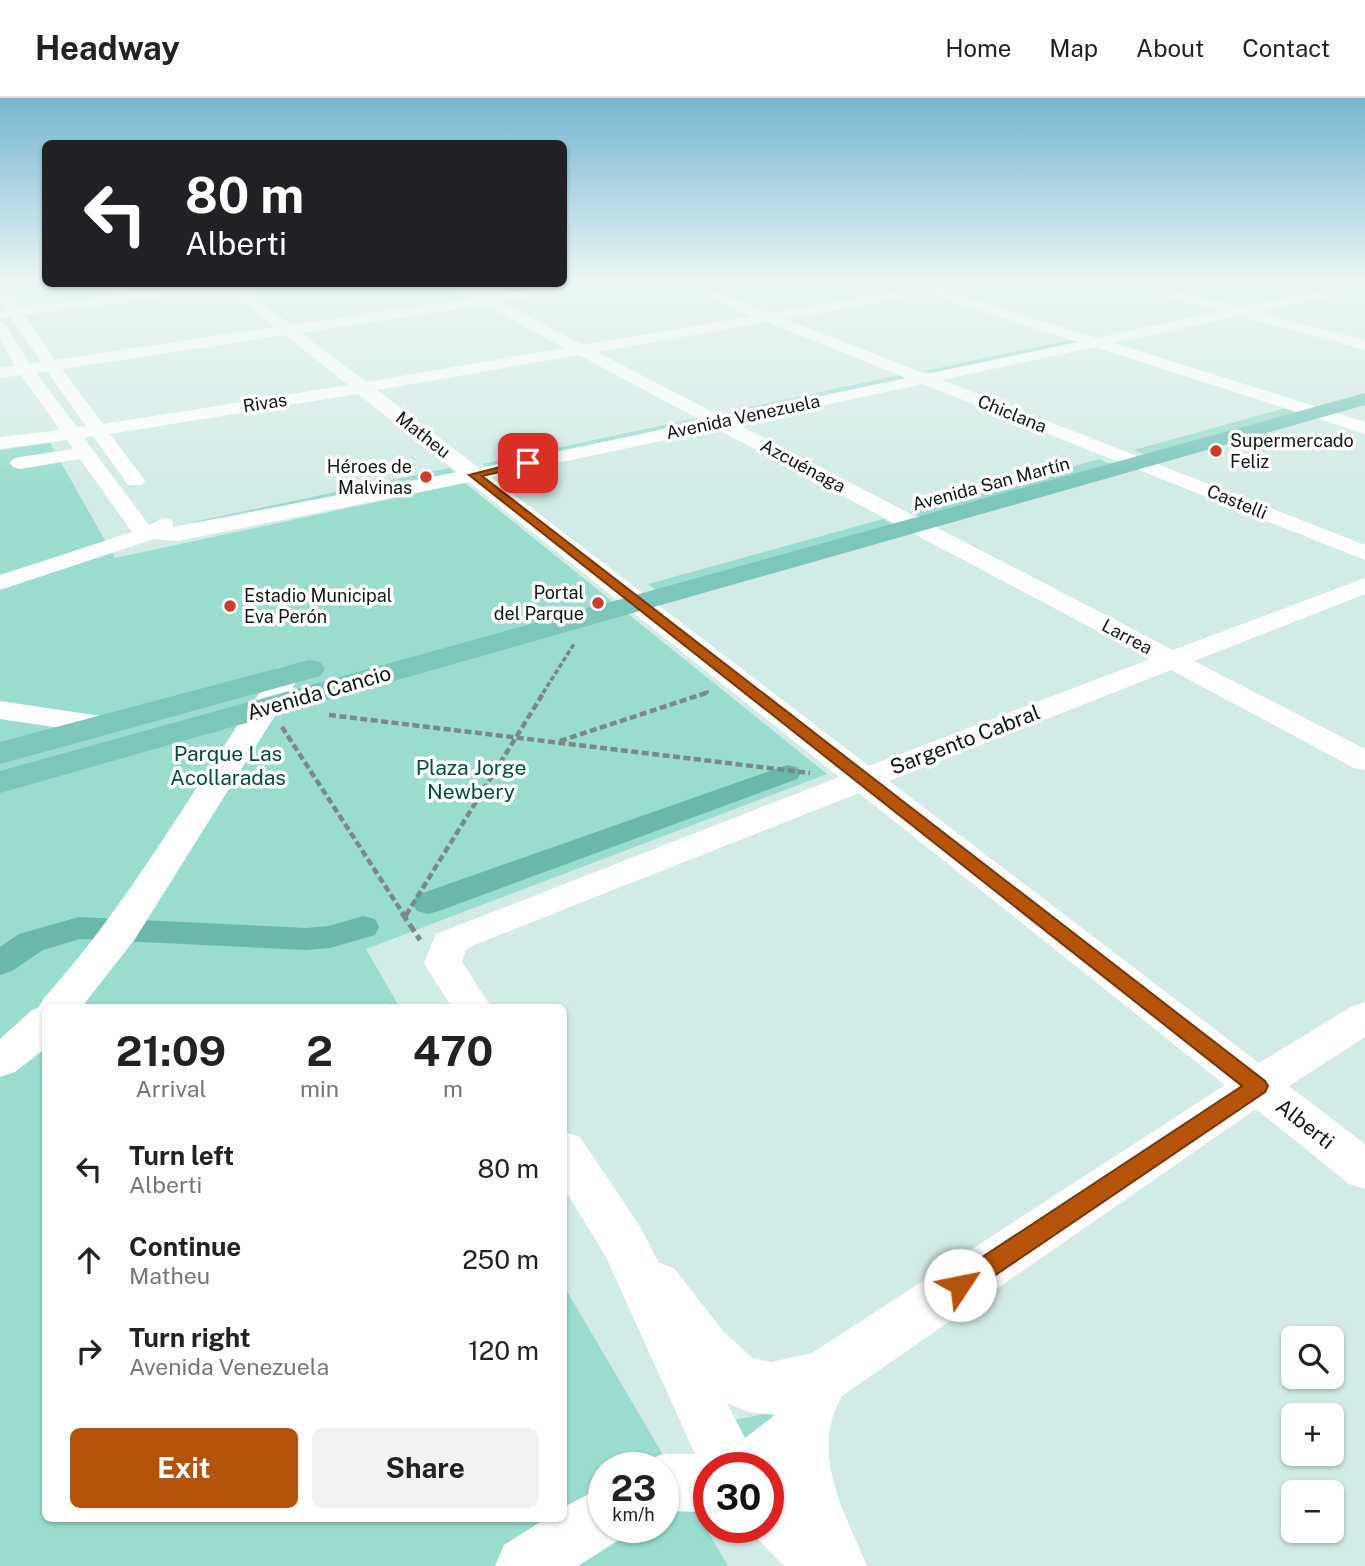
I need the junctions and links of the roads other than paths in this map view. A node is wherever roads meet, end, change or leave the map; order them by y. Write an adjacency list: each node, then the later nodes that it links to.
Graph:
1 (15, 352): 12 (street)
2 (40, 352): 11 (street)
3 (137, 352): 11 (street)
4 (315, 352): 17 (street, Matheu)
5 (572, 352): 17 (street, Rivas)
6 (584, 352): 21 (street, Azcuénaga)
7 (855, 352): 13 (street, Chiclana)
8 (1003, 352): 13 (street, Avenida Venezuela)
9 (1051, 352): 15 (street, Avenida Venezuela)
10 (1125, 352): 19 (street)
11 (50, 364): 12 (street); 23 (street)
12 (25, 369): 14 (street); 23 (street)
13 (906, 372): 15 (street, Chiclana); 21 (street, Avenida Venezuela)
14 (0, 373)
15 (923, 379): 21 (street, Avenida Venezuela); 27 (street, Chiclana)
16 (1365, 383): 19 (main road, Avenida San Martín)
17 (362, 388): 23 (street, Rivas); 30 (street, Matheu)
18 (1365, 399): 20 (main road, Avenida San Martín)
19 (1287, 403): 20 (street); 27 (main road, Avenida San Martín)
20 (1317, 412): 22 (street); 29 (main road, Avenida San Martín)
21 (712, 418): 30 (street, Avenida Venezuela); 31 (street, Azcuénaga)
22 (1365, 428)
23 (85, 431): 24 (street, Rivas); 25 (street); 26 (street)
24 (0, 443)
25 (112, 448): 26 (street); 33 (street)
26 (86, 452): 28 (street); 33 (street)
27 (1109, 452): 29 (street, Castelli); 31 (main road, Avenida San Martín)
28 (20, 463)
29 (1137, 463): 32 (main road, Avenida San Martín); 34 (street, Castelli)
30 (468, 470): 33 (street, Avenida Venezuela); 37 (street, Matheu)
31 (890, 512): 32 (street, Larrea); 37 (main road, Avenida San Martín)
32 (915, 525): 37 (main road, Avenida San Martín); 38 (street, Larrea)
33 (161, 529): 35 (street, Avenida Venezuela)
34 (1365, 553)
35 (0, 583)
36 (1365, 585): 38 (street, Sargento Cabral)
37 (627, 595): 39 (main road, Avenida Cancio); 40 (main road, Avenida Cancio); 45 (street, Alberti)
38 (1172, 660): 44 (street, Larrea); 45 (street, Sargento Cabral)
39 (287, 674): 40 (street); 42 (main road, Avenida Cancio)
40 (265, 708): 46 (main road, Avenida Cancio); 47 (street)
41 (0, 710): 42 (lane)
42 (101, 725): 43 (main road, Avenida Cancio)
43 (0, 752)
44 (1365, 761)
45 (864, 780): 48 (street, Sargento Cabral); 52 (street, Alberti)
46 (0, 782)
47 (61, 1004)
48 (469, 1004)
49 (1365, 1017): 52 (street)
50 (42, 1025): 51 (street)
51 (0, 1061)
52 (1257, 1086): 54 (street, Alberti); 56 (street)
53 (567, 1155): 55 (street)
54 (1365, 1170)
55 (624, 1243): 56 (street); 58 (street)
56 (823, 1377): 57 (street)
57 (802, 1427): 59 (street); 64 (street)
58 (722, 1452)
59 (772, 1452)
60 (588, 1525): 62 (street)
61 (784, 1525): 63 (street)
62 (526, 1566)
63 (826, 1566)
64 (837, 1566)

